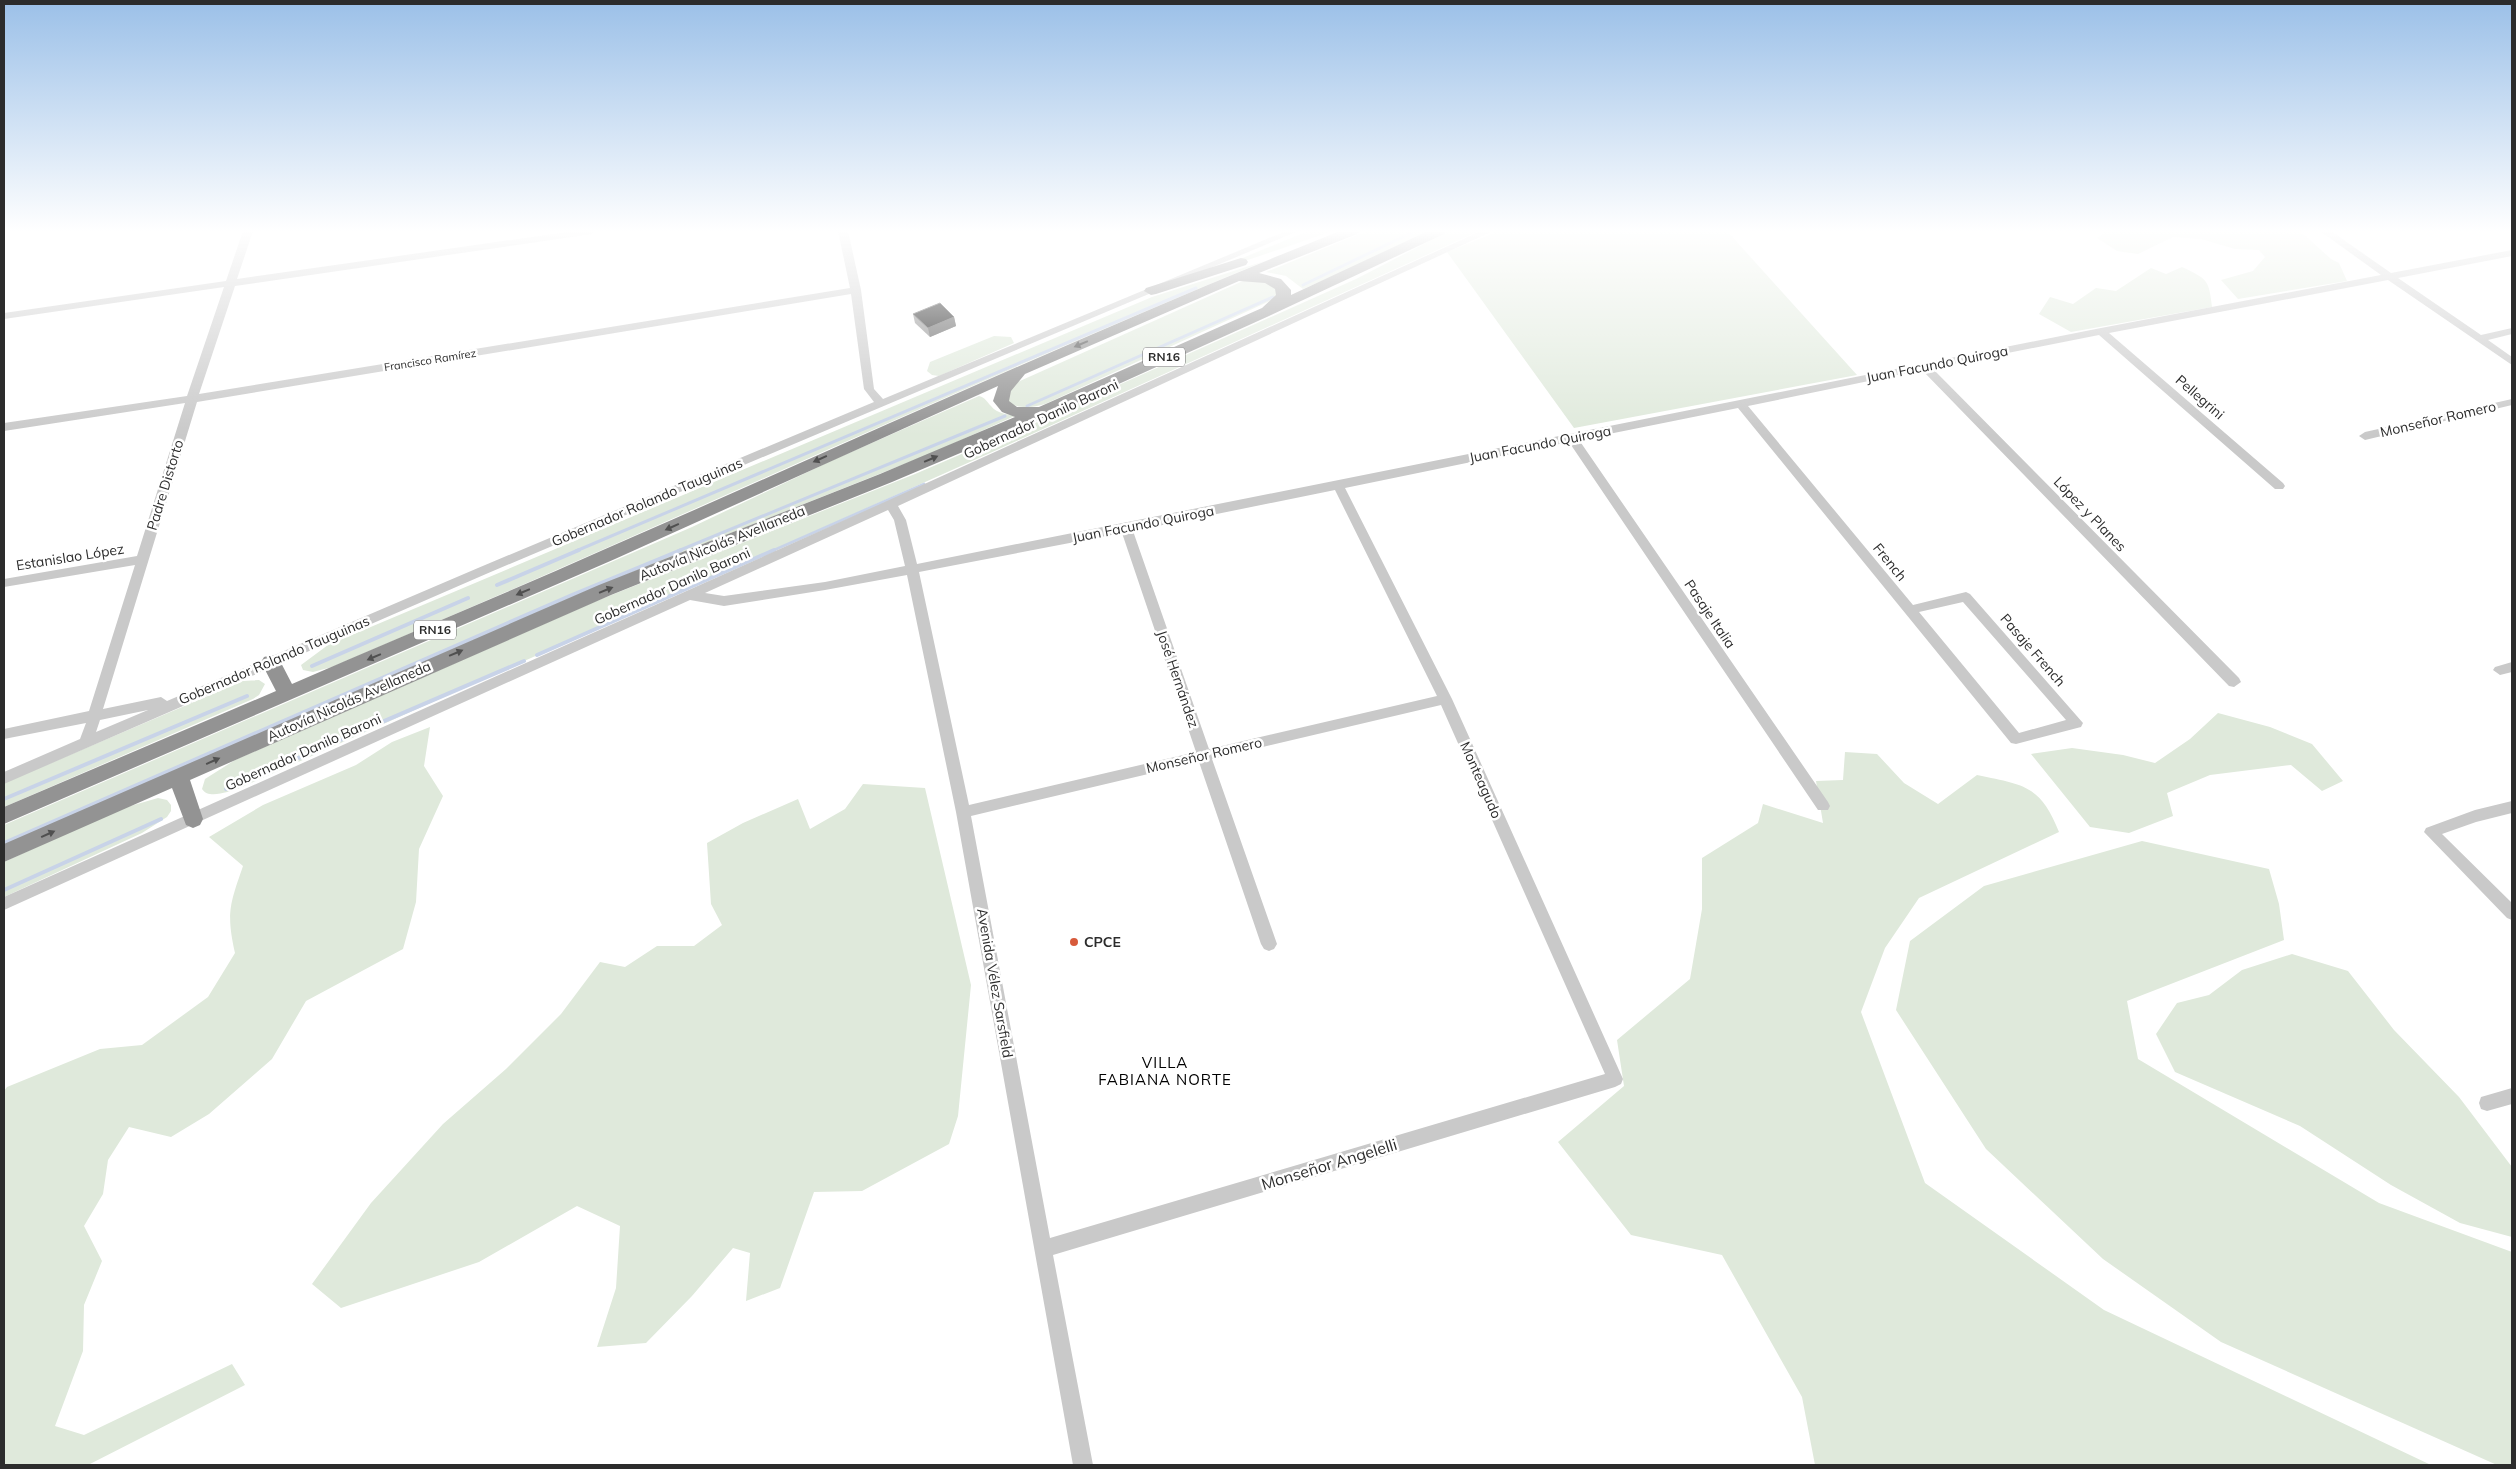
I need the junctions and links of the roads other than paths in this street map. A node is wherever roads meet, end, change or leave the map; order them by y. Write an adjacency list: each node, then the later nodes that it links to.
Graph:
1 (117, 300): 13 (street)
2 (225, 300): 20 (street, Padre Distorto)
3 (798, 300): 20 (street, Francisco Ramírez)
4 (857, 300): 22 (street)
5 (1131, 300): 22 (street, Gobernador Rolando Tauguinas)
6 (1184, 300): 19 (highway, RN16, one-way to 19)
7 (1279, 300): 12 (highway)
8 (1293, 300): 12 (highway, Autovía Nicolás Avellaneda / RN16)
9 (1338, 300): 30 (street, Gobernador Danilo Baroni)
10 (2270, 300): 14 (street, Juan Facundo Quiroga)
11 (2423, 300): 16 (street)
12 (1264, 313): 24 (highway, Autovía Nicolás Avellaneda / RN16)
13 (4, 316)
14 (2101, 331): 18 (street, Juan Facundo Quiroga); 29 (street, Pellegrini)
15 (2512, 331): 16 (street)
16 (2479, 339): 17 (street)
17 (2512, 362)
18 (1925, 367): 23 (street, Juan Facundo Quiroga); 38 (street, López y Planes)
19 (1020, 370): 24 (highway); 39 (highway, RN16, one-way to 39)
20 (192, 399): 25 (street, Francisco Ramírez); 32 (street, Padre Distorto)
21 (2512, 402): 26 (street, Monseñor Romero)
22 (881, 404): 37 (street, Gobernador Rolando Tauguinas)
23 (1740, 404): 27 (street, Juan Facundo Quiroga); 36 (street, French)
24 (1053, 406): 47 (highway, Autovía Nicolás Avellaneda / RN16, one-way to 24)
25 (4, 427)
26 (2365, 436)
27 (1572, 438): 28 (street, Juan Facundo Quiroga); 49 (street, Pasaje Italia)
28 (1338, 485): 31 (street, Juan Facundo Quiroga); 41 (street, Monteagudo)
29 (2279, 486)
30 (891, 504): 33 (street, Avenida Vélez Sarsfield); 35 (street, Gobernador Danilo Baroni)
31 (1126, 528): 33 (street, Juan Facundo Quiroga); 46 (street, José Hernández)
32 (141, 560): 34 (street, Estanislao López); 42 (street, Padre Distorto)
33 (912, 568): 35 (street, Juan Facundo Quiroga); 51 (street, Avenida Vélez Sarsfield)
34 (4, 583)
35 (689, 595): 53 (street, Gobernador Danilo Baroni)
36 (1910, 610): 44 (street, French); 44 (street, Pasaje French)
37 (271, 662): 39 (highway); 40 (street, Gobernador Rolando Tauguinas)
38 (2234, 682)
39 (286, 694): 52 (highway, RN16)
40 (188, 696): 42 (street); 45 (street, Gobernador Rolando Tauguinas)
41 (1445, 699): 46 (street, Monseñor Romero); 58 (street, Monteagudo)
42 (94, 715): 43 (street); 45 (street, Padre Distorto)
43 (4, 734)
44 (2016, 739)
45 (86, 740): 48 (street, Gobernador Rolando Tauguinas)
46 (1204, 756): 51 (street, Monseñor Romero); 57 (street, José Hernández)
47 (179, 777): 53 (highway); 54 (highway, Autovía Nicolás Avellaneda / RN16, one-way to 47)
48 (4, 778)
49 (1823, 806)
50 (2512, 807): 56 (street)
51 (964, 812): 61 (street, Avenida Vélez Sarsfield)
52 (4, 816)
53 (193, 819): 55 (street, Gobernador Danilo Baroni)
54 (4, 853)
55 (4, 904)
56 (2512, 913)
57 (1269, 944)
58 (1615, 1079): 61 (street, Monseñor Angelelli)
59 (2512, 1096): 60 (street)
60 (2487, 1103)
61 (1043, 1248): 62 (street, Avenida Vélez Sarsfield)
62 (1083, 1465)

